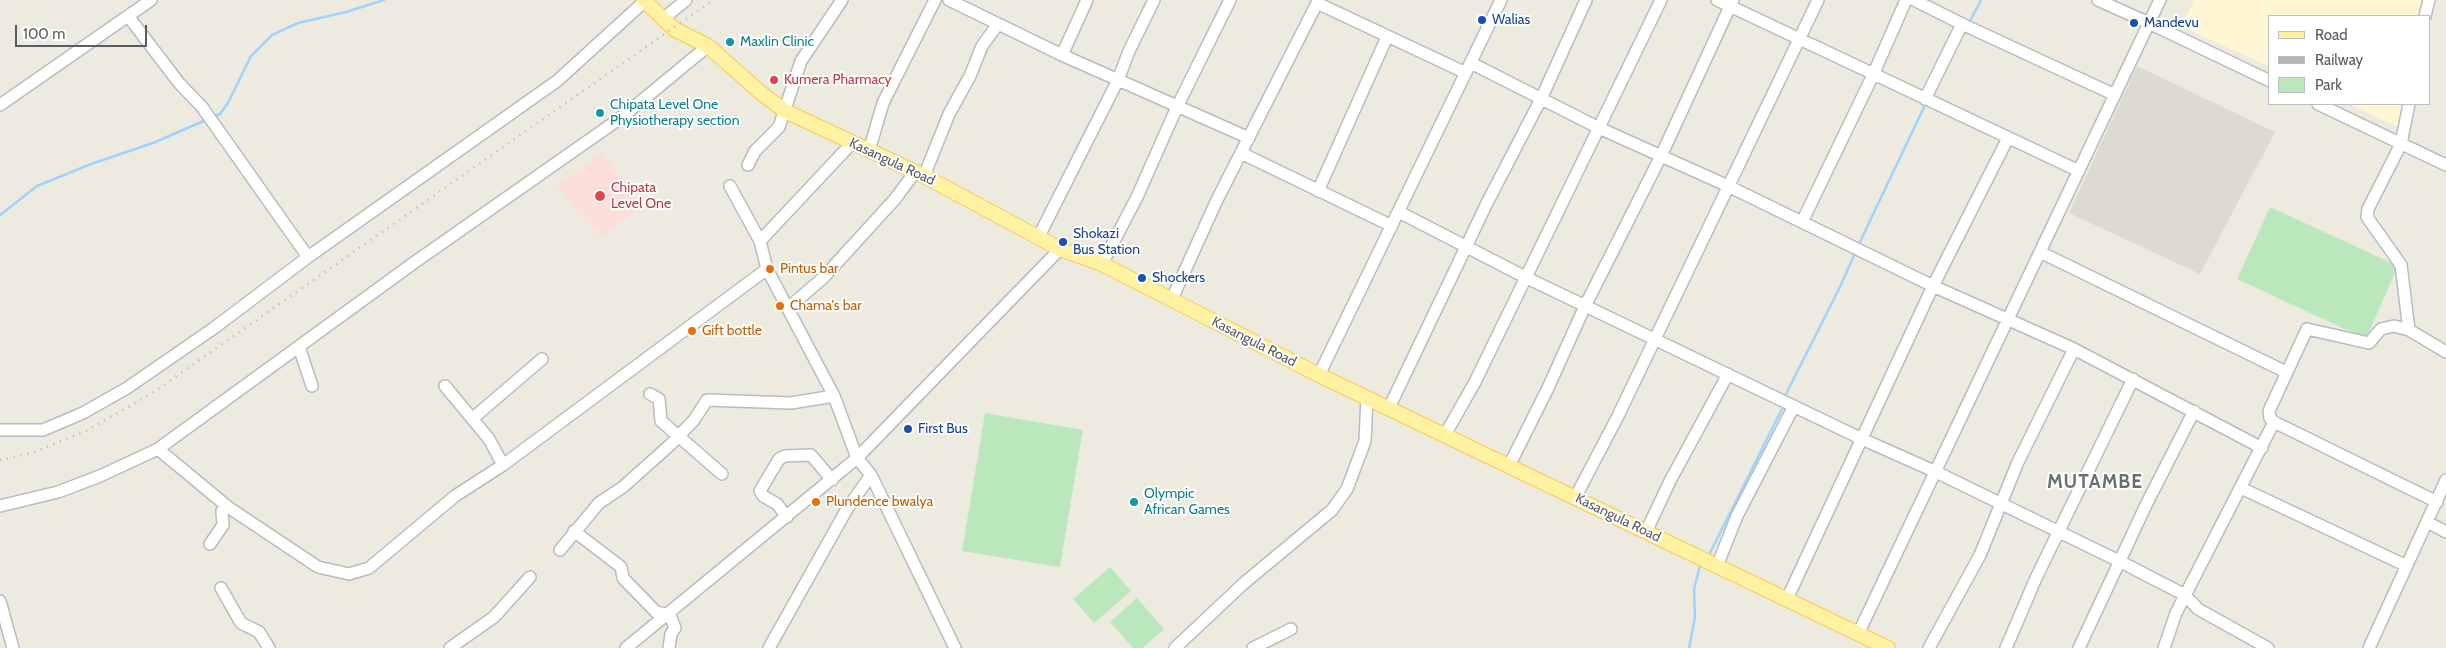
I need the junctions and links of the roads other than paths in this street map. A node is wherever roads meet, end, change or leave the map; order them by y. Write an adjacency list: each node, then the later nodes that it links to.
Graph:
1 (150, 0): 23 (street)
2 (645, 0): 24 (main road, Kasangula Road); 67 (street)
3 (686, 0): 24 (street)
4 (842, 0): 43 (street)
5 (935, 0): 49 (street)
6 (949, 0): 26 (street)
7 (1087, 0): 31 (street)
8 (1154, 0): 34 (street)
9 (1230, 0): 42 (street)
10 (1501, 0): 32 (street)
11 (1586, 0): 37 (street)
12 (1661, 0): 44 (street)
13 (1717, 0): 21 (street)
14 (1818, 0): 29 (street)
15 (1906, 0): 33 (street)
16 (1914, 0): 27 (street)
17 (2098, 0): 25 (street)
18 (2160, 0): 25 (street)
19 (2428, 0): 22 (street)
20 (1318, 2): 28 (street); 45 (street)
21 (1731, 3): 29 (street); 51 (street)
22 (2425, 15)
23 (128, 16): 39 (street); 67 (street)
24 (664, 18): 30 (main road, Kasangula Road)
25 (2149, 23): 35 (street); 36 (street)
26 (998, 24): 31 (street); 55 (street)
27 (1962, 24): 36 (street); 38 (street)
28 (1387, 37): 32 (street); 58 (street)
29 (1799, 40): 33 (street); 57 (street)
30 (708, 46): 43 (main road, Kasangula Road); 78 (street)
31 (1062, 55): 34 (street)
32 (1468, 68): 37 (street); 59 (street)
33 (1873, 75): 38 (street); 60 (street)
34 (1118, 80): 42 (street); 62 (street)
35 (2268, 80)
36 (2115, 95): 54 (street)
37 (1540, 99): 44 (street); 64 (street)
38 (1925, 99): 46 (street)
39 (0, 105)
40 (2320, 105): 48 (street)
41 (2408, 105): 48 (street)
42 (1177, 108): 45 (street); 68 (street)
43 (785, 111): 47 (main road, Kasangula Road); 53 (street)
44 (1599, 128): 51 (street); 70 (street)
45 (1249, 138): 50 (street)
46 (2008, 138): 54 (street); 71 (street)
47 (852, 143): 49 (main road, Kasangula Road); 63 (street)
48 (2401, 144): 52 (street); 76 (street)
49 (869, 150): 55 (main road, Kasangula Road)
50 (1242, 153): 58 (street); 72 (street)
51 (1661, 156): 57 (street); 73 (street)
52 (2446, 165)
53 (748, 166)
54 (2079, 171): 66 (street)
55 (920, 174): 62 (main road, Kasangula Road); 74 (street)
56 (730, 186): 63 (street)
57 (1728, 186): 60 (street); 77 (street)
58 (1318, 191): 61 (street)
59 (1399, 212): 61 (street); 64 (street)
60 (1802, 222): 71 (street)
61 (1392, 226): 84 (street)
62 (1039, 236): 65 (main road, Kasangula Road)
63 (760, 241): 69 (street)
64 (1466, 246): 70 (street); 92 (street)
65 (1060, 249): 68 (main road, Kasangula Road); 102 (street)
66 (2040, 252): 75 (street); 82 (street)
67 (308, 257): 96 (street)
68 (1102, 264): 72 (main road, Kasangula Road)
69 (768, 269): 74 (street); 103 (street)
70 (1525, 277): 73 (street); 97 (street)
71 (1933, 286): 75 (street); 99 (street)
72 (1172, 299): 84 (main road, Kasangula Road)
73 (1585, 306): 77 (street); 104 (street)
74 (788, 308): 89 (street)
75 (2007, 320): 79 (street); 105 (street)
76 (2409, 330): 80 (street); 82 (street)
77 (1654, 338): 83 (street); 111 (street)
78 (299, 346): 86 (street); 101 (street)
79 (2074, 349): 85 (street); 113 (street)
80 (2446, 352)
81 (542, 359): 94 (street)
82 (2286, 372): 95 (street)
83 (1728, 374): 91 (street); 120 (street)
84 (1319, 375): 90 (main road, Kasangula Road)
85 (2133, 379): 93 (street); 119 (street)
86 (312, 386)
87 (445, 386): 94 (street)
88 (650, 394): 98 (street)
89 (834, 396): 98 (street); 102 (street)
90 (1367, 397): 92 (main road, Kasangula Road); 135 (street)
91 (1794, 406): 99 (street); 125 (street)
92 (1389, 408): 97 (main road, Kasangula Road)
93 (2194, 411): 100 (street); 124 (street)
94 (472, 419): 103 (street)
95 (2274, 422): 100 (street); 112 (street)
96 (0, 430)
97 (1445, 435): 104 (main road, Kasangula Road)
98 (678, 436): 106 (street); 118 (street)
99 (1862, 440): 105 (street); 130 (street)
100 (2262, 448): 110 (street)
101 (158, 449): 114 (street); 115 (street)
102 (857, 458): 107 (street); 108 (street)
103 (503, 465): 115 (street)
104 (1509, 466): 111 (main road, Kasangula Road)
105 (1934, 471): 113 (street); 134 (street)
106 (722, 474)
107 (872, 475): 141 (street); 142 (street)
108 (832, 480): 116 (street); 116 (street)
109 (2446, 480): 112 (street)
110 (2241, 488): 126 (street); 129 (street)
111 (1575, 498): 120 (main road, Kasangula Road)
112 (2437, 502): 117 (street)
113 (2000, 503): 119 (street); 145 (street)
114 (0, 506)
115 (228, 506): 122 (street)
116 (787, 518): 132 (street)
117 (2427, 522): 121 (street); 126 (street)
118 (574, 531): 123 (street); 132 (street)
119 (2059, 531): 124 (street); 146 (street)
120 (1646, 532): 125 (main road, Kasangula Road)
121 (2446, 532)
122 (210, 544)
123 (560, 550)
124 (2121, 562): 129 (street); 147 (street)
125 (1717, 566): 130 (main road, Kasangula Road)
126 (2407, 566): 150 (street)
127 (530, 577): 138 (street)
128 (221, 588): 137 (street)
129 (2185, 595): 148 (street); 149 (street)
130 (1787, 599): 134 (main road, Kasangula Road)
131 (0, 601): 136 (street)
132 (669, 614): 139 (street); 140 (street)
133 (1291, 629): 143 (street)
134 (1858, 634): 144 (main road, Kasangula Road)
135 (1178, 647)
136 (13, 648)
137 (269, 648)
138 (450, 648)
139 (626, 648)
140 (669, 648)
141 (769, 648)
142 (955, 648)
143 (1253, 648)
144 (1888, 648)
145 (1929, 648)
146 (2006, 648)
147 (2079, 648)
148 (2164, 648)
149 (2268, 648)
150 (2369, 648)

